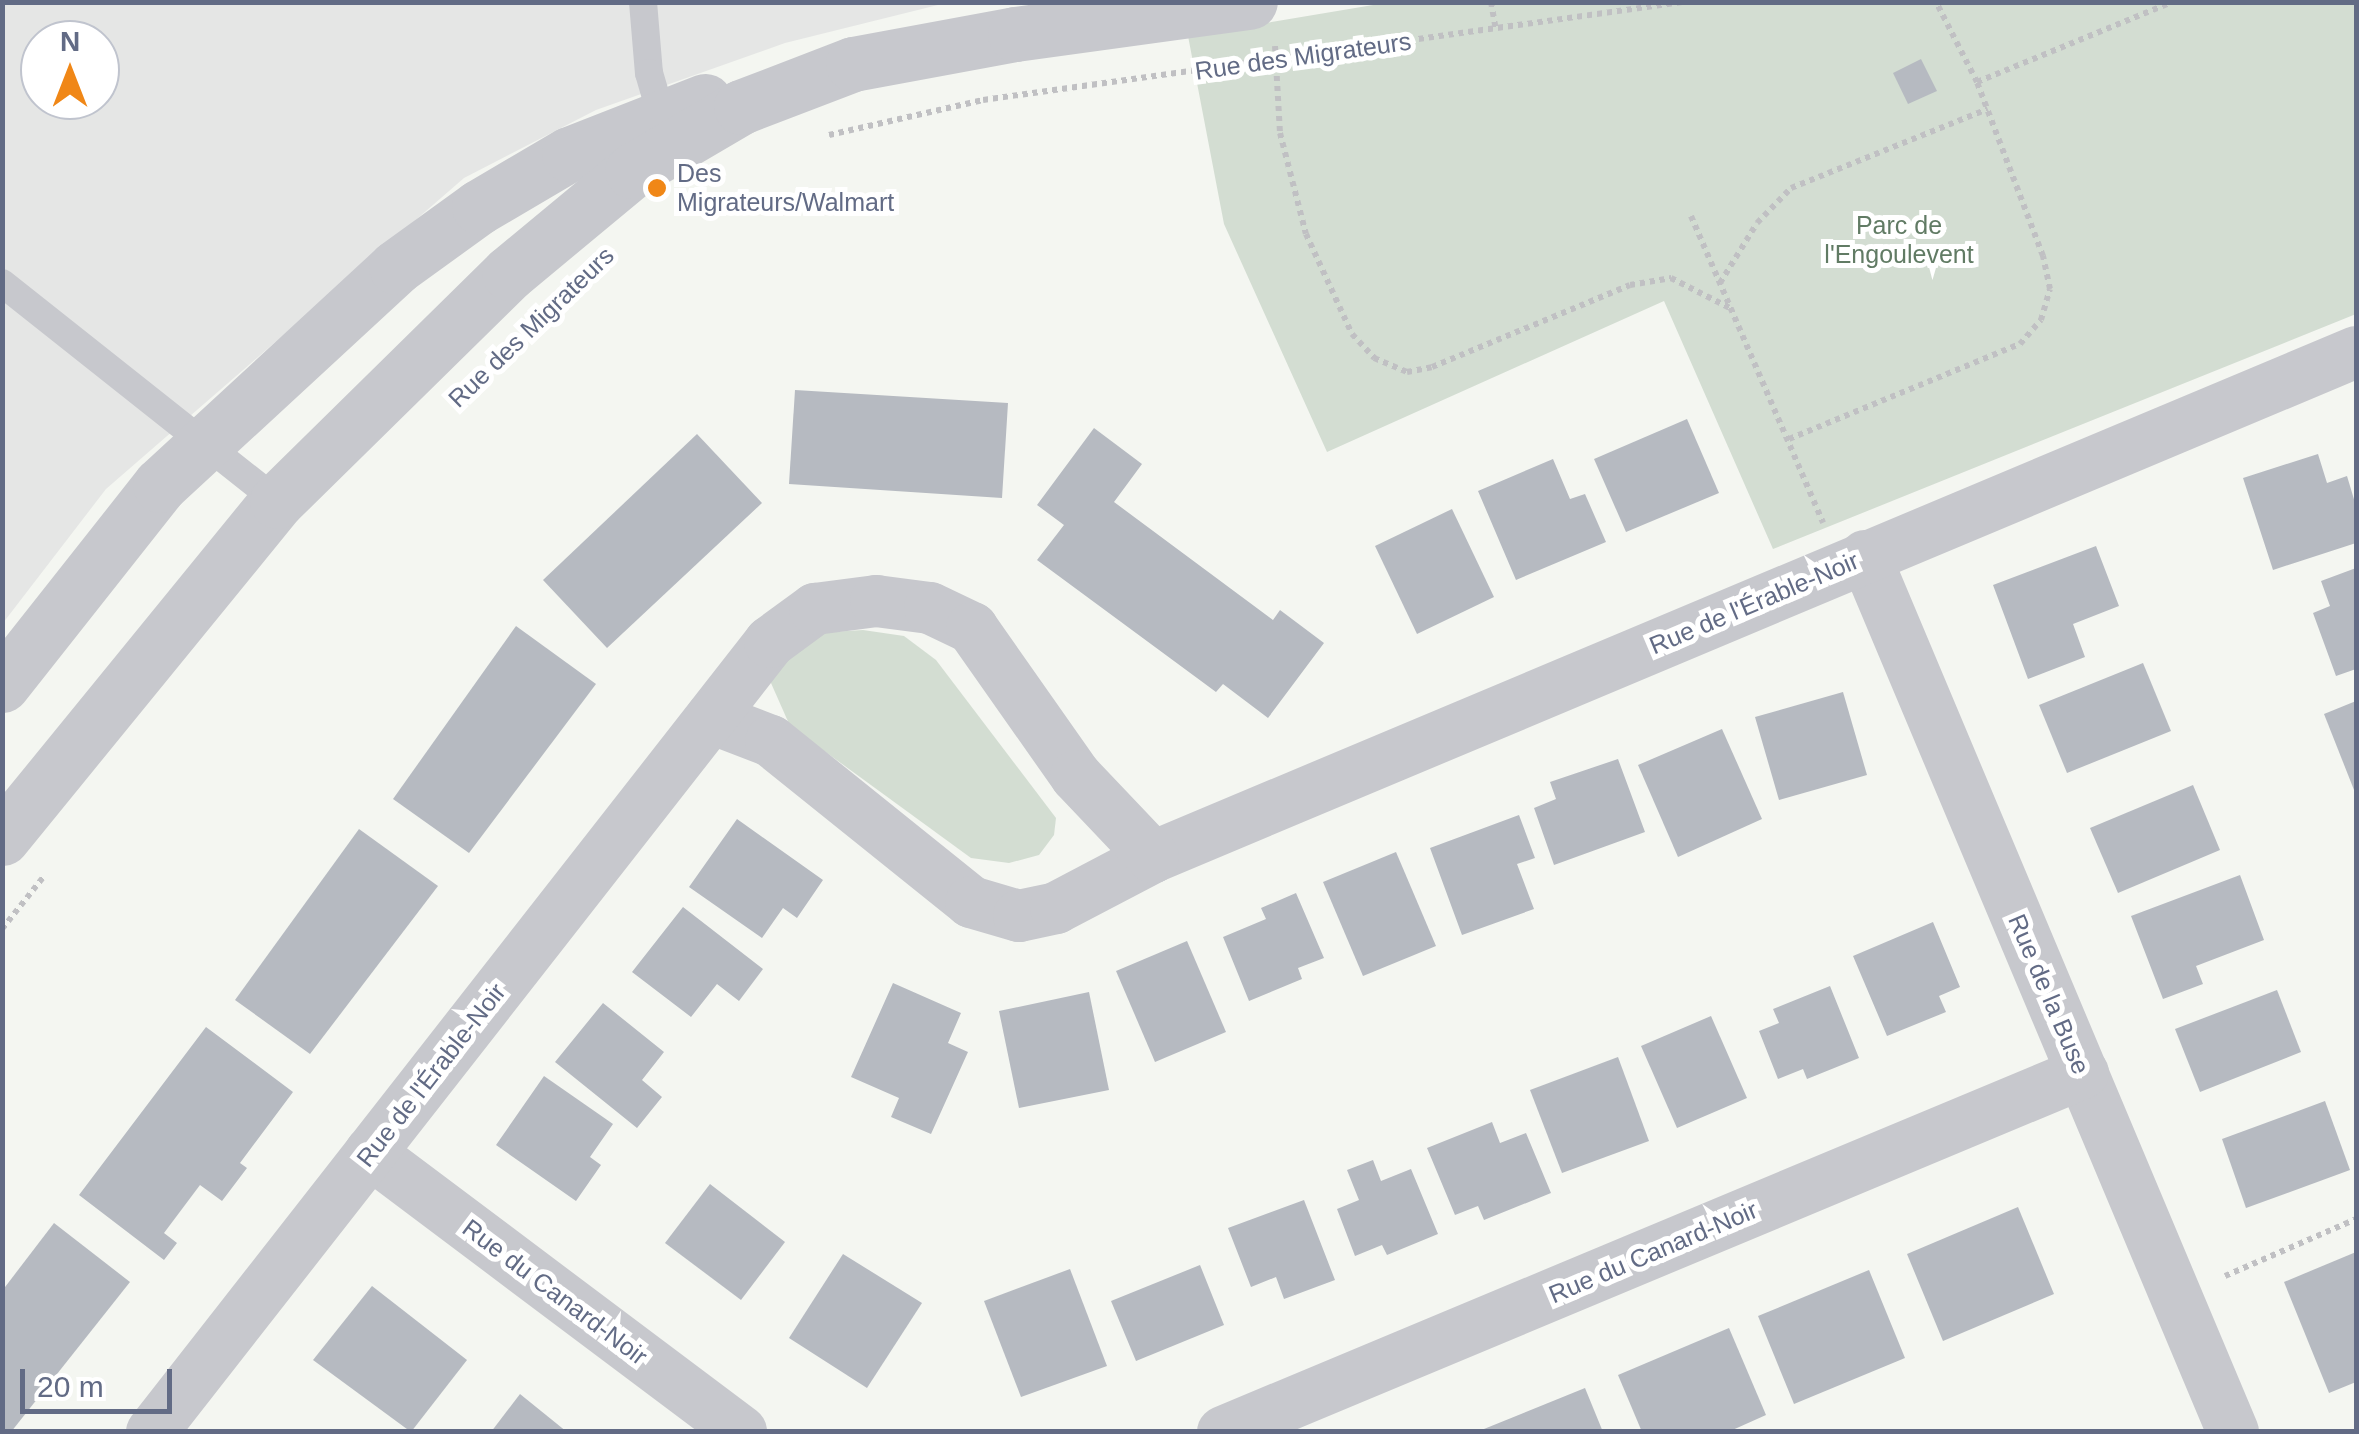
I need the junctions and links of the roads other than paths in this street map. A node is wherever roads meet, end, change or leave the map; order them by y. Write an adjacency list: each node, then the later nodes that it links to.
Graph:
1 (643, 2): 3 (lane)
2 (1262, 20): 3 (street, Rue des Migrateurs)
3 (665, 130): 6 (street, Rue des Migrateurs); 7 (street, Rue des Migrateurs)
4 (2, 283): 6 (lane)
5 (2356, 352): 8 (street, Rue de l'Érable-Noir)
6 (205, 438): 7 (lane); 9 (street, Rue des Migrateurs)
7 (277, 501): 11 (street, Rue des Migrateurs)
8 (1853, 561): 12 (street, Rue de l'Érable-Noir); 13 (street, Rue de la Buse)
9 (2, 685)
10 (711, 718): 12 (street, Rue de l'Érable-Noir); 12 (street, Rue de l'Érable-Noir); 14 (street, Rue de l'Érable-Noir)
11 (2, 838)
12 (1153, 857)
13 (2083, 1074): 17 (street, Rue du Canard-Noir); 18 (street, Rue de la Buse)
14 (370, 1153): 15 (street, Rue de l'Érable-Noir); 16 (street, Rue du Canard-Noir)
15 (152, 1432)
16 (741, 1432)
17 (1224, 1432)
18 (2233, 1432)

